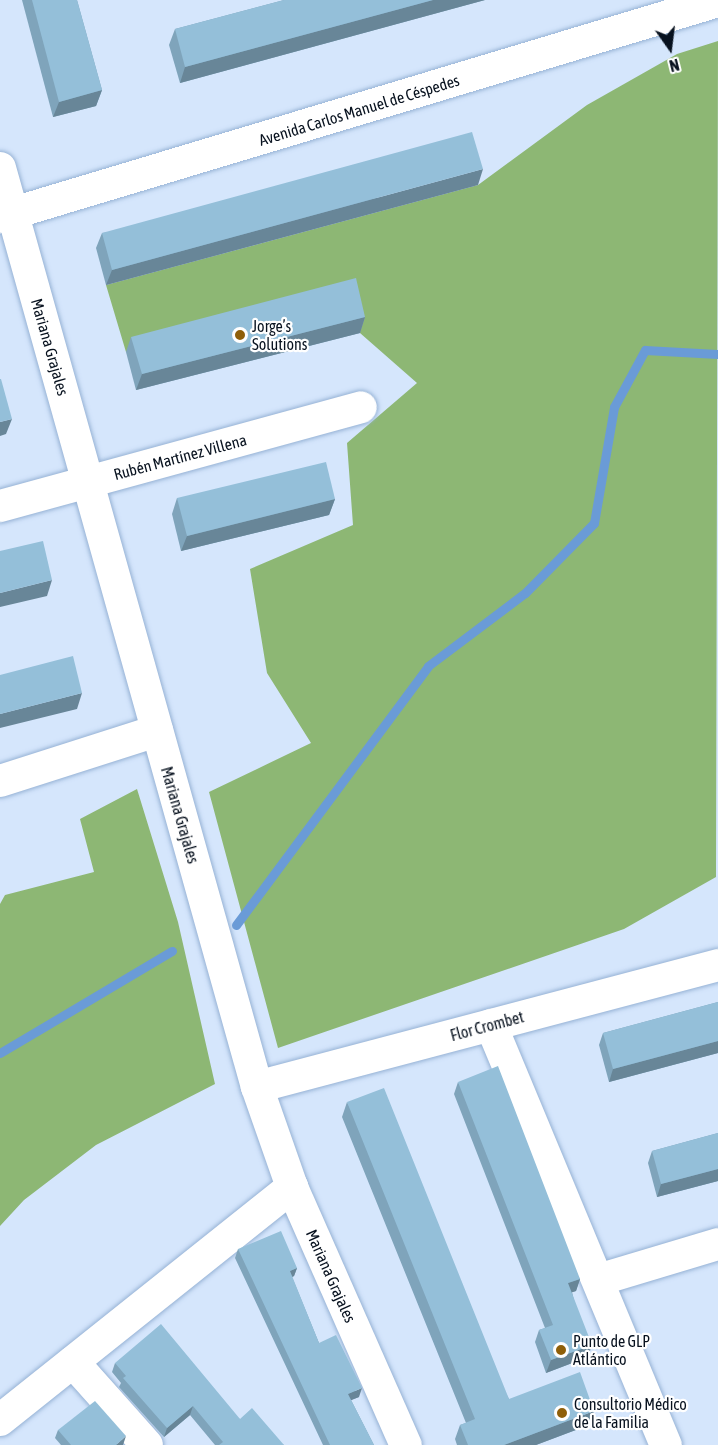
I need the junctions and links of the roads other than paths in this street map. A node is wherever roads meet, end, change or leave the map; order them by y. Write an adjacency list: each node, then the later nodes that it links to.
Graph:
1 (718, 1): 3 (street, Avenida Carlos Manuel de Céspedes)
2 (0, 168): 3 (street, Mariana Grajales)
3 (6, 216): 5 (street, Mariana Grajales)
4 (361, 407): 5 (street, Rubén Martínez Villena)
5 (87, 482): 6 (street, Rubén Martínez Villena); 7 (street, Mariana Grajales)
6 (0, 506)
7 (157, 731): 8 (street); 11 (street, Mariana Grajales)
8 (0, 781)
9 (718, 965): 10 (street, Flor Crombet)
10 (490, 1025): 11 (street, Flor Crombet); 14 (street)
11 (256, 1088): 12 (street, Mariana Grajales)
12 (291, 1187): 15 (street); 18 (street, Mariana Grajales)
13 (718, 1244): 14 (street)
14 (598, 1280): 19 (street)
15 (73, 1362): 16 (street); 17 (street)
16 (0, 1420)
17 (147, 1445)
18 (406, 1445)
19 (666, 1445)

